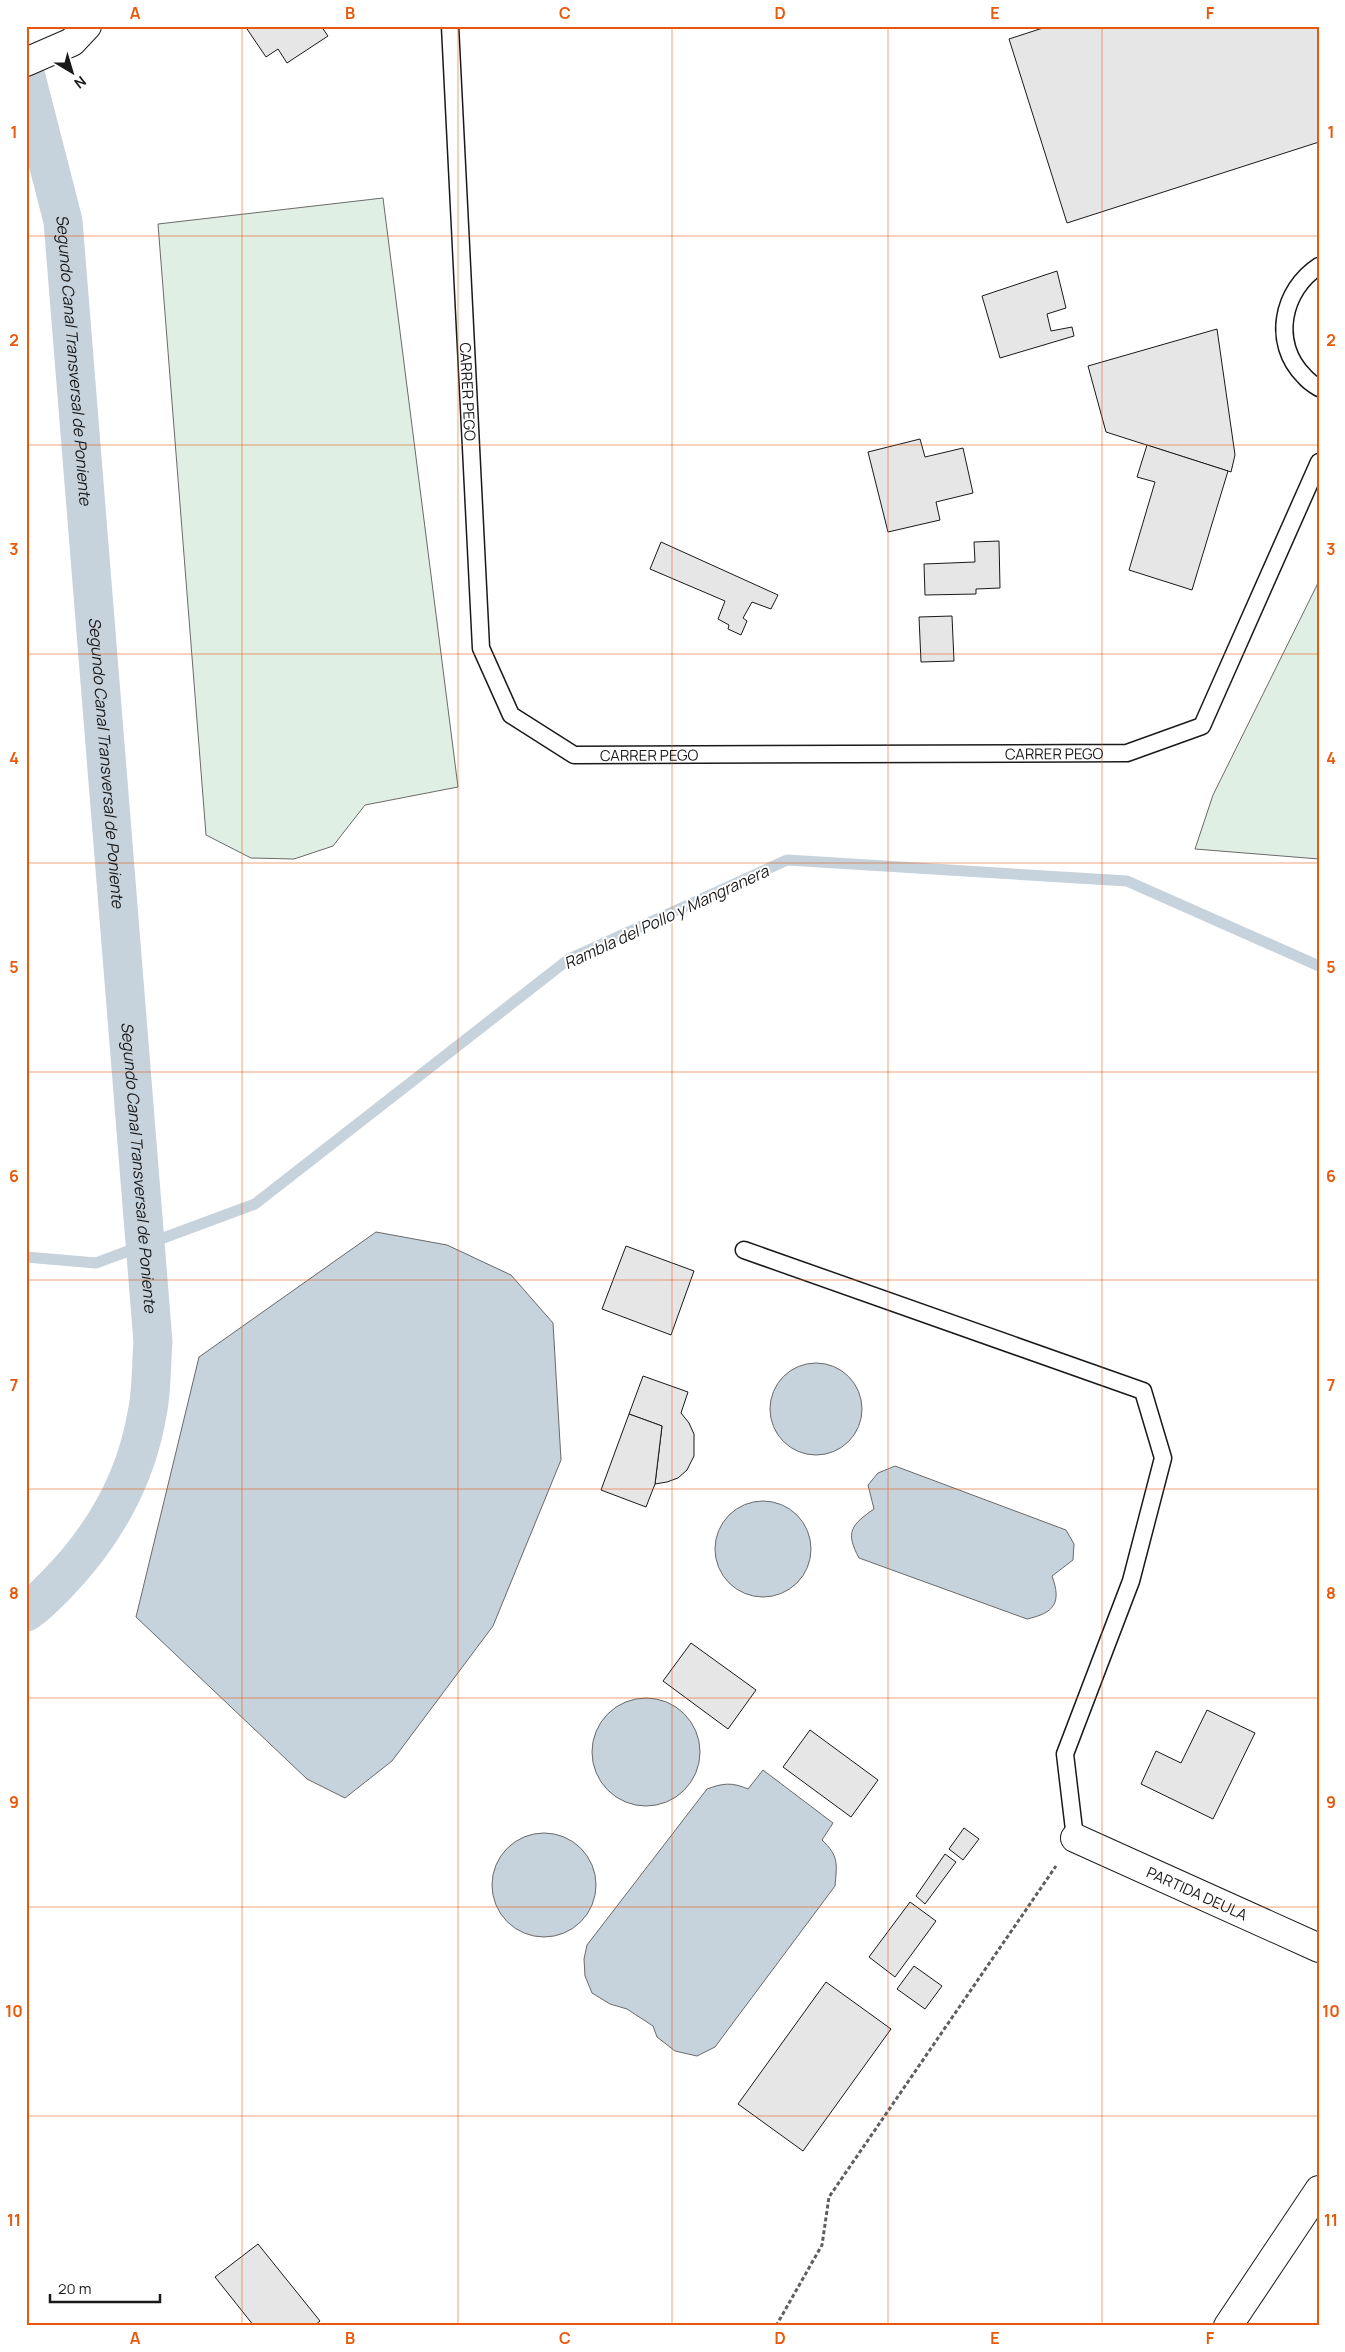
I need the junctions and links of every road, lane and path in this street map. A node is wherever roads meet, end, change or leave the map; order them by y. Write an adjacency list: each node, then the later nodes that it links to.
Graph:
1 (87, 26): 3 (street)
2 (450, 26): 6 (lane, CARRER PEGO)
3 (33, 59)
4 (1319, 266): 5 (lane)
5 (1319, 388)
6 (1319, 462)
7 (744, 1250): 8 (lane)
8 (1075, 1838): 9 (street, PARTIDA DEULA); 11 (path)
9 (1319, 1948)
10 (1319, 2190): 12 (street)
11 (776, 2326)
12 (1228, 2326)

